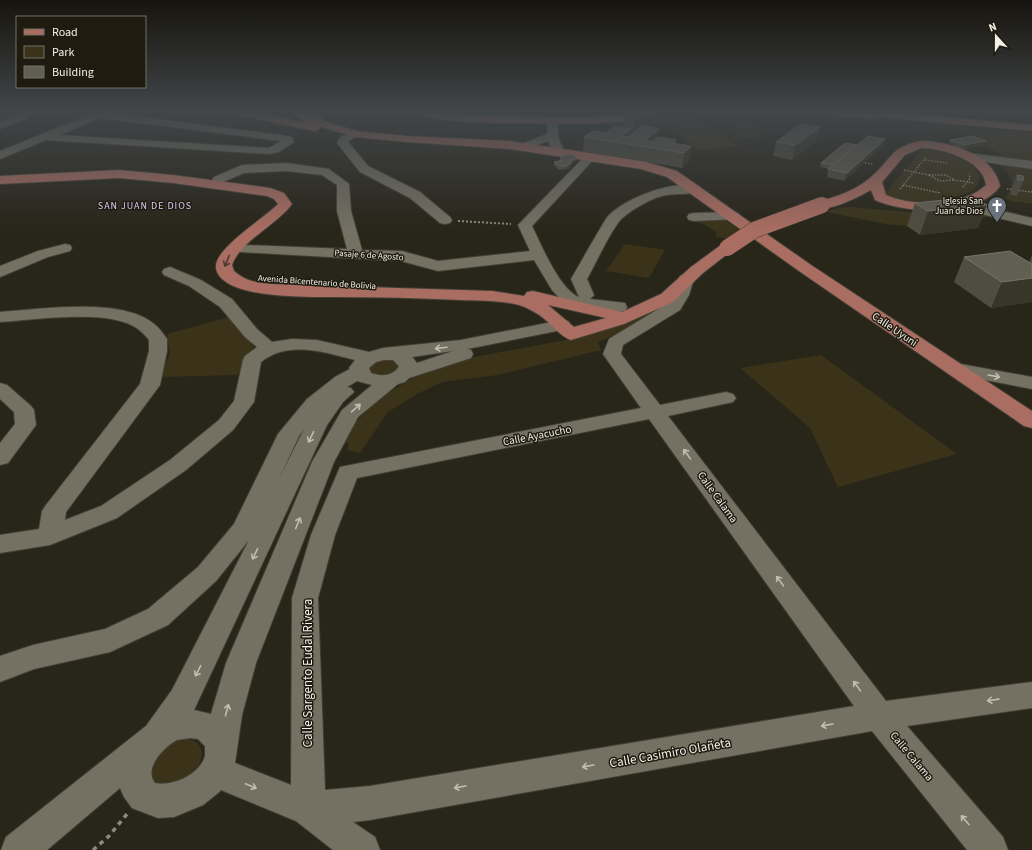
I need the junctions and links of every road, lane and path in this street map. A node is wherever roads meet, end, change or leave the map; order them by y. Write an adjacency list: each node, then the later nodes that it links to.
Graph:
1 (350, 152): 33 (street)
2 (558, 152): 6 (main road, Calle Uyuni)
3 (903, 152): 15 (main road)
4 (957, 152): 7 (main road)
5 (927, 156): 14 (path)
6 (590, 157): 18 (main road, Calle Uyuni); 35 (street)
7 (968, 157): 8 (street); 16 (main road)
8 (1032, 164)
9 (969, 172): 17 (path)
10 (929, 175): 10 (path)
11 (0, 177): 13 (main road)
12 (0, 180): 47 (main road, Avenida Bicentenario de Bolivia, one-way to 47)
13 (218, 180): 38 (main road); 39 (street)
14 (903, 185): 19 (path); 22 (path)
15 (876, 186): 19 (path); 27 (main road); 30 (main road)
16 (993, 186): 20 (path); 25 (main road)
17 (962, 188)
18 (694, 189): 32 (main road, Calle Uyuni); 32 (street); 44 (street)
19 (900, 189): 21 (path)
20 (1032, 192)
21 (896, 193)
22 (940, 193)
23 (936, 196): 24 (path)
24 (941, 196)
25 (982, 196): 26 (street); 28 (main road)
26 (997, 200)
27 (830, 203): 30 (main road); 36 (main road); 43 (main road, bridge)
28 (957, 204): 30 (main road); 31 (street)
29 (1013, 204): 31 (street)
30 (904, 206)
31 (1002, 215): 34 (street)
32 (737, 219): 36 (main road, Calle Uyuni)
33 (445, 220): 35 (path)
34 (1032, 222)
35 (525, 226): 40 (street)
36 (759, 235): 43 (main road); 51 (main road, Calle Uyuni)
37 (65, 248): 41 (street)
38 (245, 249): 39 (street, Pasaje 6 de Agosto); 45 (main road, Avenida Bicentenario de Bolivia)
39 (356, 254): 40 (street, Pasaje 6 de Agosto)
40 (539, 255): 45 (street)
41 (0, 272)
42 (170, 272): 48 (street)
43 (692, 274): 45 (main road); 56 (street, Calle Calama)
44 (586, 294)
45 (616, 312): 47 (main road)
46 (0, 317): 60 (street)
47 (566, 329): 49 (street, one-way to 49); 52 (street)
48 (270, 349): 50 (street); 60 (street)
49 (390, 354): 50 (street); 52 (street)
50 (364, 369): 52 (street); 62 (street); 65 (street, one-way to 65)
51 (955, 369): 53 (street, one-way to 53); 57 (main road, Calle Uyuni)
52 (397, 377): 66 (street, one-way to 52)
53 (1032, 383)
54 (0, 389): 58 (street)
55 (726, 398): 56 (street, Calle Ayacucho)
56 (655, 411): 59 (street, Calle Ayacucho); 64 (street, Calle Calama, one-way to 56)
57 (1032, 421)
58 (0, 458)
59 (348, 472): 68 (street, Calle Sargento Eudal Rivera)
60 (50, 536): 61 (street)
61 (0, 544)
62 (0, 669)
63 (1032, 695): 64 (street, Calle Casimiro Olañeta, one-way to 64)
64 (879, 716): 68 (street, Calle Casimiro Olañeta, one-way to 68); 72 (street, Calle Calama, one-way to 64)
65 (150, 743): 66 (street); 67 (street); 69 (street)
66 (218, 760): 67 (street); 68 (street, one-way to 68)
67 (142, 794): 70 (path)
68 (308, 809): 71 (street)
69 (18, 850)
70 (93, 850)
71 (362, 850)
72 (990, 850)

